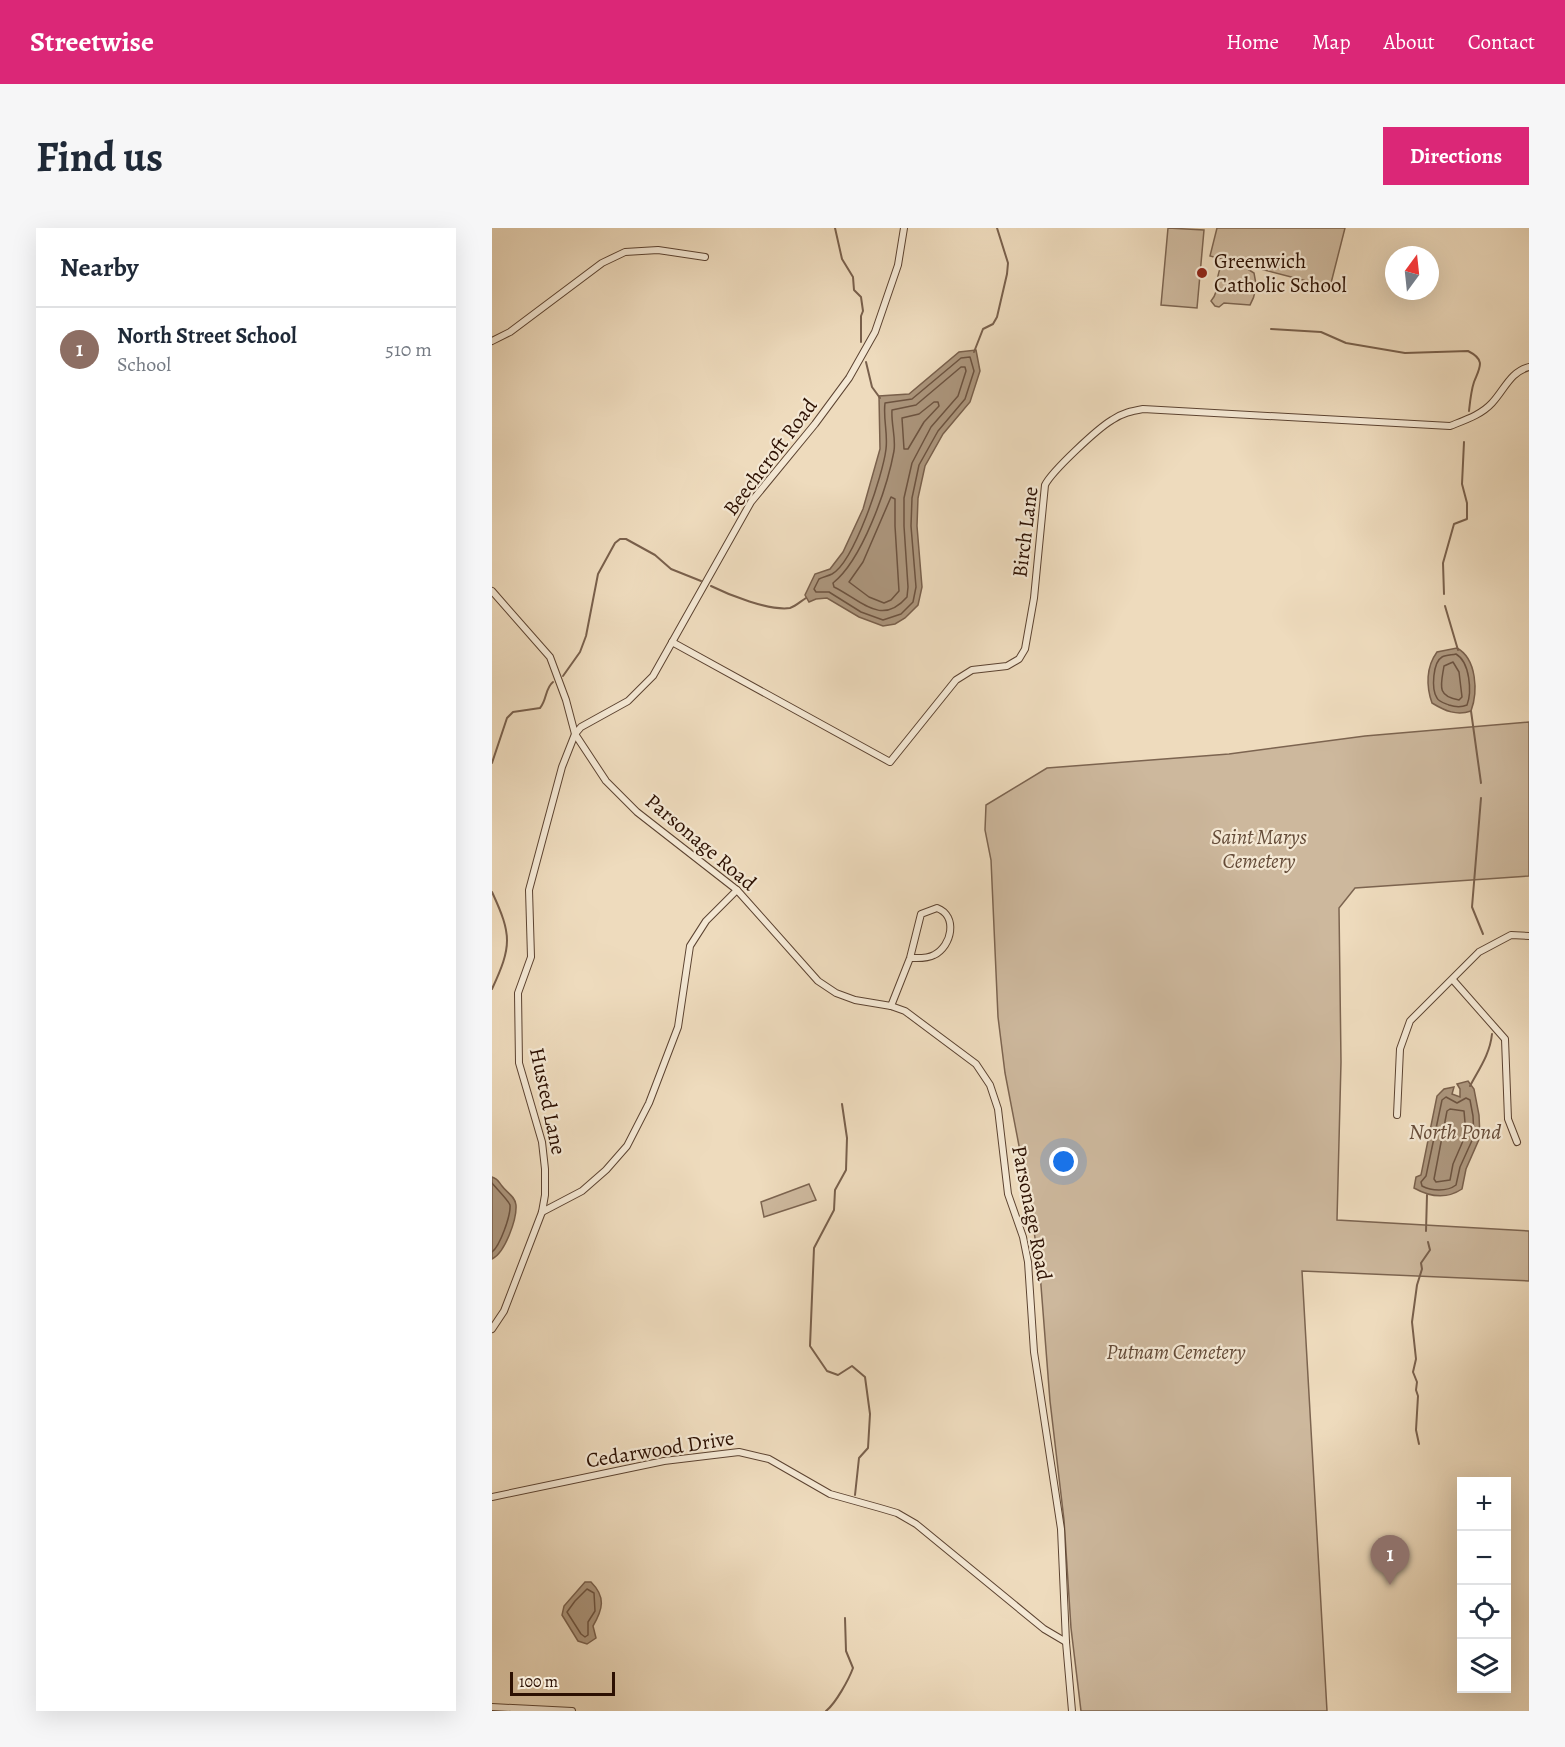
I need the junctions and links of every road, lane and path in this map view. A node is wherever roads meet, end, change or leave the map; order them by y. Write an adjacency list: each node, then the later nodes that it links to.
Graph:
1 (904, 228): 6 (street, Beechcroft Road)
2 (705, 257): 3 (street)
3 (492, 341)
4 (1529, 367): 6 (street, Birch Lane)
5 (492, 591): 7 (street, Parsonage Road)
6 (672, 642): 7 (street, Beechcroft Road)
7 (575, 734): 8 (street, Parsonage Road); 15 (street, Husted Lane)
8 (737, 890): 12 (street, Parsonage Road); 15 (street)
9 (1529, 936): 11 (street)
10 (910, 958): 10 (street); 12 (street)
11 (1453, 980): 13 (street); 14 (street)
12 (891, 1006): 18 (street, Parsonage Road)
13 (1397, 1115)
14 (1517, 1142)
15 (542, 1212): 16 (street, Husted Lane)
16 (492, 1329)
17 (492, 1497): 18 (street, Cedarwood Drive)
18 (1066, 1642): 21 (street, Parsonage Road)
19 (492, 1707): 20 (street)
20 (572, 1711)
21 (1072, 1711)

